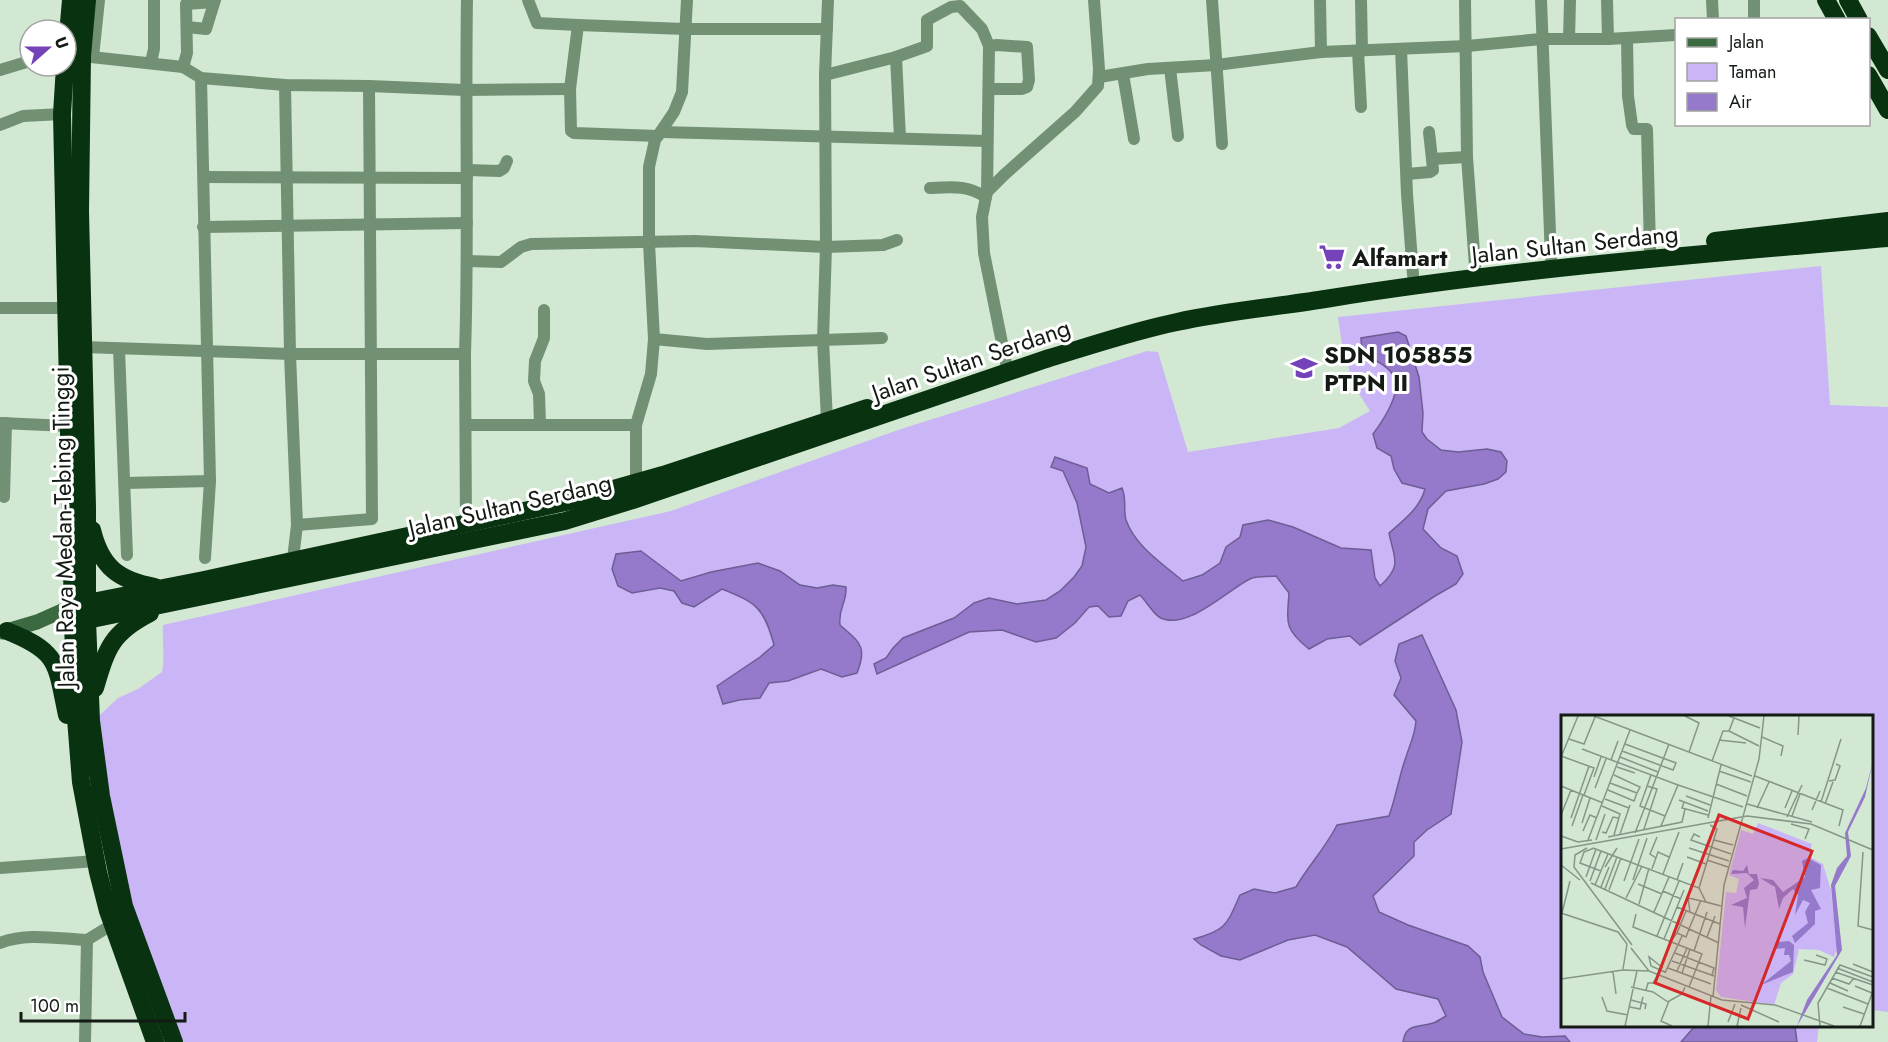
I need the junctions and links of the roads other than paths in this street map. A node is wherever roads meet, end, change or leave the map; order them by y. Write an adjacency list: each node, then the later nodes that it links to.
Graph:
1 (71, 0): 22 (highway, Jalan Raya Medan-Tebing Tinggi)
2 (87, 0): 37 (highway, Jalan Raya Medan-Tebing Tinggi)
3 (99, 0): 40 (street)
4 (154, 0): 46 (street)
5 (467, 0): 63 (street)
6 (528, 0): 27 (street)
7 (687, 0): 29 (street)
8 (828, 0): 30 (street)
9 (1094, 0): 55 (street)
10 (1212, 0): 48 (street)
11 (1320, 0): 43 (street)
12 (1361, 0): 42 (street)
13 (1465, 0): 39 (street)
14 (1541, 0): 33 (street)
15 (1570, 0): 34 (street)
16 (1607, 0): 35 (street)
17 (1712, 0): 23 (street)
18 (1754, 0): 24 (street)
19 (1826, 0): 25 (highway)
20 (1848, 0): 26 (highway)
21 (214, 1): 28 (street); 28 (street)
22 (72, 18)
23 (1713, 18)
24 (1754, 18)
25 (1836, 18)
26 (1858, 18)
27 (578, 25): 29 (street); 62 (street)
28 (188, 27): 49 (street)
29 (685, 29): 30 (street); 70 (street)
30 (827, 29): 54 (street)
31 (1675, 35): 36 (street)
32 (1870, 38): 52 (highway)
33 (1541, 39): 34 (street); 39 (street); 98 (street)
34 (1569, 39): 35 (street)
35 (1608, 39): 36 (street)
36 (1627, 39): 97 (street)
37 (78, 40)
38 (989, 46): 45 (street); 64 (street); 64 (street)
39 (1467, 46): 41 (street); 77 (street)
40 (78, 47)
41 (1401, 49): 42 (street); 81 (street)
42 (1360, 51): 43 (street); 65 (street)
43 (1321, 52): 48 (street)
44 (78, 54): 46 (street)
45 (896, 57): 54 (street); 73 (street)
46 (151, 62): 49 (street)
47 (18, 65): 51 (street)
48 (1216, 65): 50 (street); 76 (street)
49 (183, 67): 59 (street)
50 (1170, 68): 53 (street); 71 (street)
51 (0, 70)
52 (1888, 70)
53 (1123, 74): 55 (street); 74 (street)
54 (825, 75): 72 (street)
55 (1099, 77): 86 (street)
56 (1870, 77): 66 (highway)
57 (64, 78): 67 (highway, Jalan Raya Medan-Tebing Tinggi)
58 (76, 78): 103 (highway, Jalan Raya Medan-Tebing Tinggi)
59 (201, 78): 60 (street); 82 (street)
60 (285, 85): 61 (street); 83 (street)
61 (369, 86): 63 (street); 84 (street)
62 (570, 89): 63 (street); 70 (street)
63 (465, 90): 80 (street)
64 (990, 90): 75 (street)
65 (1361, 107)
66 (1888, 110)
67 (62, 114): 68 (street); 103 (highway, Jalan Raya Medan-Tebing Tinggi)
68 (0, 125)
69 (1429, 132): 78 (street)
70 (660, 134): 72 (street); 95 (street)
71 (1178, 136)
72 (825, 137): 73 (street); 96 (street)
73 (900, 138): 75 (street)
74 (1134, 139)
75 (987, 141): 86 (street)
76 (1222, 144)
77 (1467, 157): 78 (street); 100 (street)
78 (1432, 159): 81 (street)
79 (507, 161): 80 (street)
80 (467, 174): 84 (street); 88 (street)
81 (1407, 174): 101 (street)
82 (204, 177): 83 (street); 91 (street)
83 (287, 178): 84 (street); 89 (street)
84 (370, 178): 90 (street)
85 (930, 188): 86 (street)
86 (987, 194): 114 (street)
87 (1888, 221): 92 (highway, Jalan Sultan Serdang)
88 (467, 223): 90 (street); 99 (street)
89 (288, 224): 90 (street); 91 (street); 111 (street)
90 (371, 224): 112 (street)
91 (203, 227): 110 (street)
92 (1804, 238): 93 (highway, Jalan Sultan Serdang); 97 (highway, Jalan Sultan Serdang); 124 (highway, Jalan Sultan Serdang)
93 (1888, 238)
94 (897, 240): 96 (street)
95 (649, 243): 96 (street); 99 (street); 106 (street)
96 (826, 247): 107 (street)
97 (1650, 249): 98 (highway, Jalan Sultan Serdang)
98 (1551, 259): 100 (highway, Jalan Sultan Serdang)
99 (468, 261): 113 (street)
100 (1475, 266): 101 (highway, Jalan Sultan Serdang)
101 (1413, 275): 114 (highway, Jalan Sultan Serdang)
102 (0, 308): 103 (street)
103 (75, 308): 108 (highway, Jalan Raya Medan-Tebing Tinggi); 120 (highway, Jalan Raya Medan-Tebing Tinggi)
104 (544, 310): 117 (street)
105 (882, 338): 107 (street)
106 (654, 339): 107 (street); 119 (street)
107 (823, 340): 115 (street)
108 (83, 347): 109 (street); 126 (highway, Jalan Raya Medan-Tebing Tinggi)
109 (119, 349): 110 (street); 123 (street)
110 (206, 351): 111 (street); 122 (street)
111 (290, 354): 112 (street); 128 (street)
112 (370, 354): 113 (street); 128 (street)
113 (465, 354): 118 (street)
114 (1006, 363): 115 (highway, Jalan Sultan Serdang)
115 (827, 420): 124 (highway, Jalan Sultan Serdang)
116 (3, 423): 120 (street); 121 (street)
117 (540, 424): 118 (street); 119 (street)
118 (466, 425): 127 (street)
119 (636, 425): 124 (street)
120 (68, 426): 133 (highway, Jalan Raya Medan-Tebing Tinggi)
121 (3, 462): 125 (street)
122 (210, 481): 123 (street); 130 (street)
123 (125, 483): 129 (street)
124 (638, 490): 127 (highway, Jalan Sultan Serdang); 132 (highway, Jalan Sultan Serdang)
125 (4, 497)
126 (87, 507): 132 (highway); 133 (highway, Jalan Raya Medan-Tebing Tinggi)
127 (466, 524): 131 (highway, Jalan Sultan Serdang)
128 (297, 525): 131 (street)
129 (127, 555)
130 (205, 558)
131 (293, 559): 132 (highway, Jalan Sultan Serdang)
132 (165, 596): 133 (highway, Jalan Sultan Serdang); 135 (highway)
133 (80, 613): 134 (main road); 135 (highway, Jalan Raya Medan-Tebing Tinggi); 136 (highway, Jalan Raya Medan-Tebing Tinggi)
134 (4, 632): 136 (highway)
135 (90, 705): 142 (highway, Jalan Raya Medan-Tebing Tinggi)
136 (81, 782): 137 (highway, Jalan Raya Medan-Tebing Tinggi)
137 (96, 861): 138 (street); 139 (highway, Jalan Raya Medan-Tebing Tinggi)
138 (0, 868)
139 (113, 924): 140 (street); 143 (highway, Jalan Raya Medan-Tebing Tinggi)
140 (87, 940): 141 (street); 144 (street)
141 (0, 943)
142 (166, 1019): 143 (highway); 145 (highway, Jalan Raya Medan-Tebing Tinggi)
143 (151, 1034)
144 (85, 1042)
145 (174, 1042)

